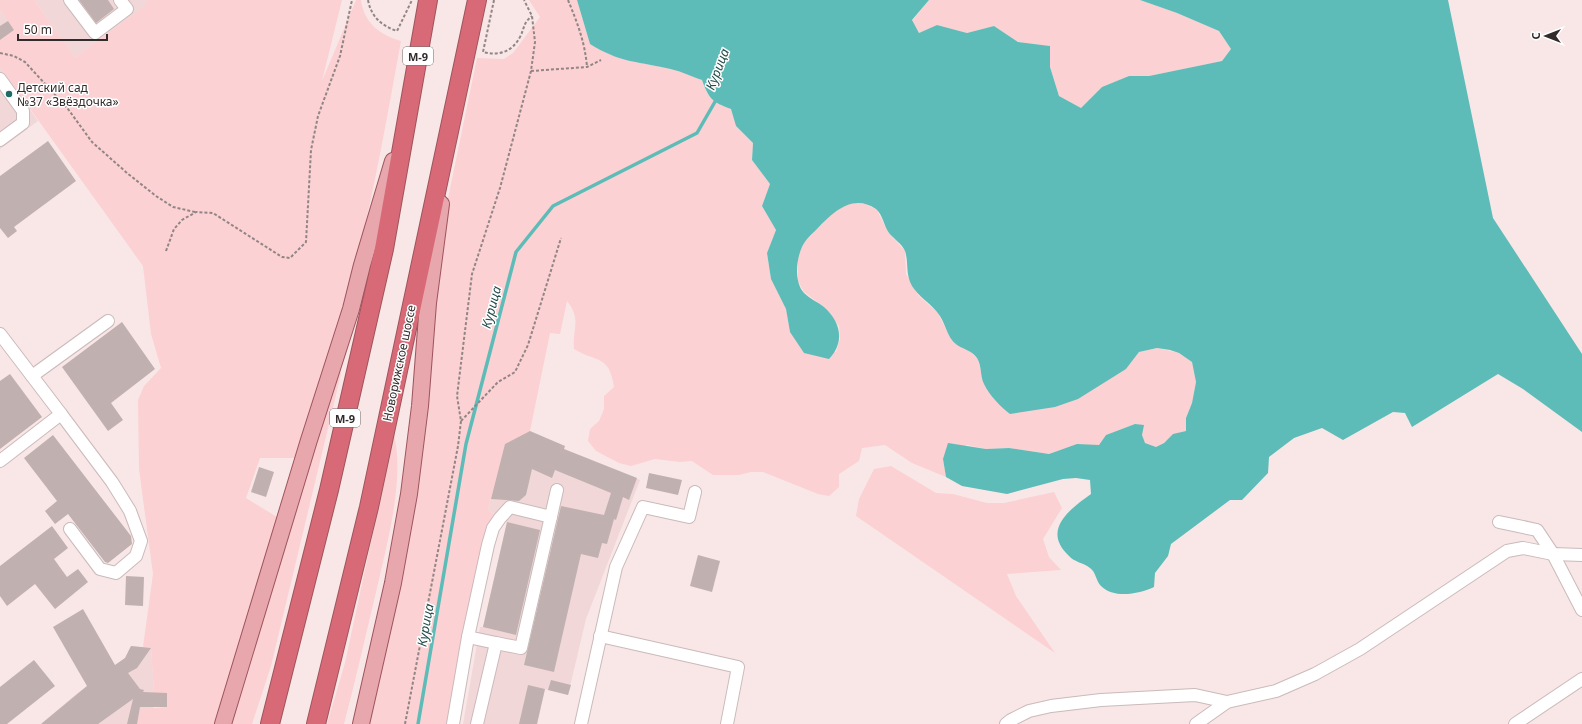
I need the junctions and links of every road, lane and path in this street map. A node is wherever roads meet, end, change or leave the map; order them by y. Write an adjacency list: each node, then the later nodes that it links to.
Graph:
1 (70, 0): 2 (street)
2 (120, 0)
3 (352, 0): 19 (path)
4 (368, 0): 8 (path)
5 (494, 0): 9 (path)
6 (524, 0): 10 (path)
7 (568, 0): 13 (path)
8 (422, 1): 16 (highway, М-9)
9 (480, 10): 10 (path); 17 (highway, Новорижское шоссе)
10 (532, 16): 14 (path)
11 (0, 53): 19 (path)
12 (601, 60): 13 (path)
13 (587, 67): 14 (path)
14 (531, 71): 26 (path)
15 (0, 79): 18 (street)
16 (409, 109): 41 (main road, М-9); 42 (highway, М-9)
17 (452, 115): 43 (highway, Новорижское шоссе); 44 (main road)
18 (0, 140)
19 (196, 212): 21 (path)
20 (561, 238): 26 (path)
21 (166, 251)
22 (108, 321): 24 (street)
23 (0, 334): 24 (street)
24 (32, 376): 25 (street)
25 (61, 414): 27 (street); 32 (street)
26 (461, 421): 45 (path)
27 (0, 461)
28 (557, 490): 30 (street)
29 (695, 492): 36 (street)
30 (551, 517): 37 (street); 38 (street)
31 (1499, 522): 33 (street)
32 (70, 529)
33 (1553, 554): 34 (street); 35 (street); 40 (street)
34 (1582, 555)
35 (1582, 610)
36 (600, 636): 48 (street); 49 (street)
37 (468, 637): 38 (street); 46 (street)
38 (496, 643): 47 (street)
39 (1582, 679): 52 (street)
40 (1227, 702): 50 (street); 51 (street)
41 (223, 724)
42 (270, 724)
43 (316, 724)
44 (361, 724)
45 (405, 724)
46 (453, 724)
47 (477, 724)
48 (581, 724)
49 (727, 724)
50 (1006, 724)
51 (1196, 724)
52 (1515, 724)

